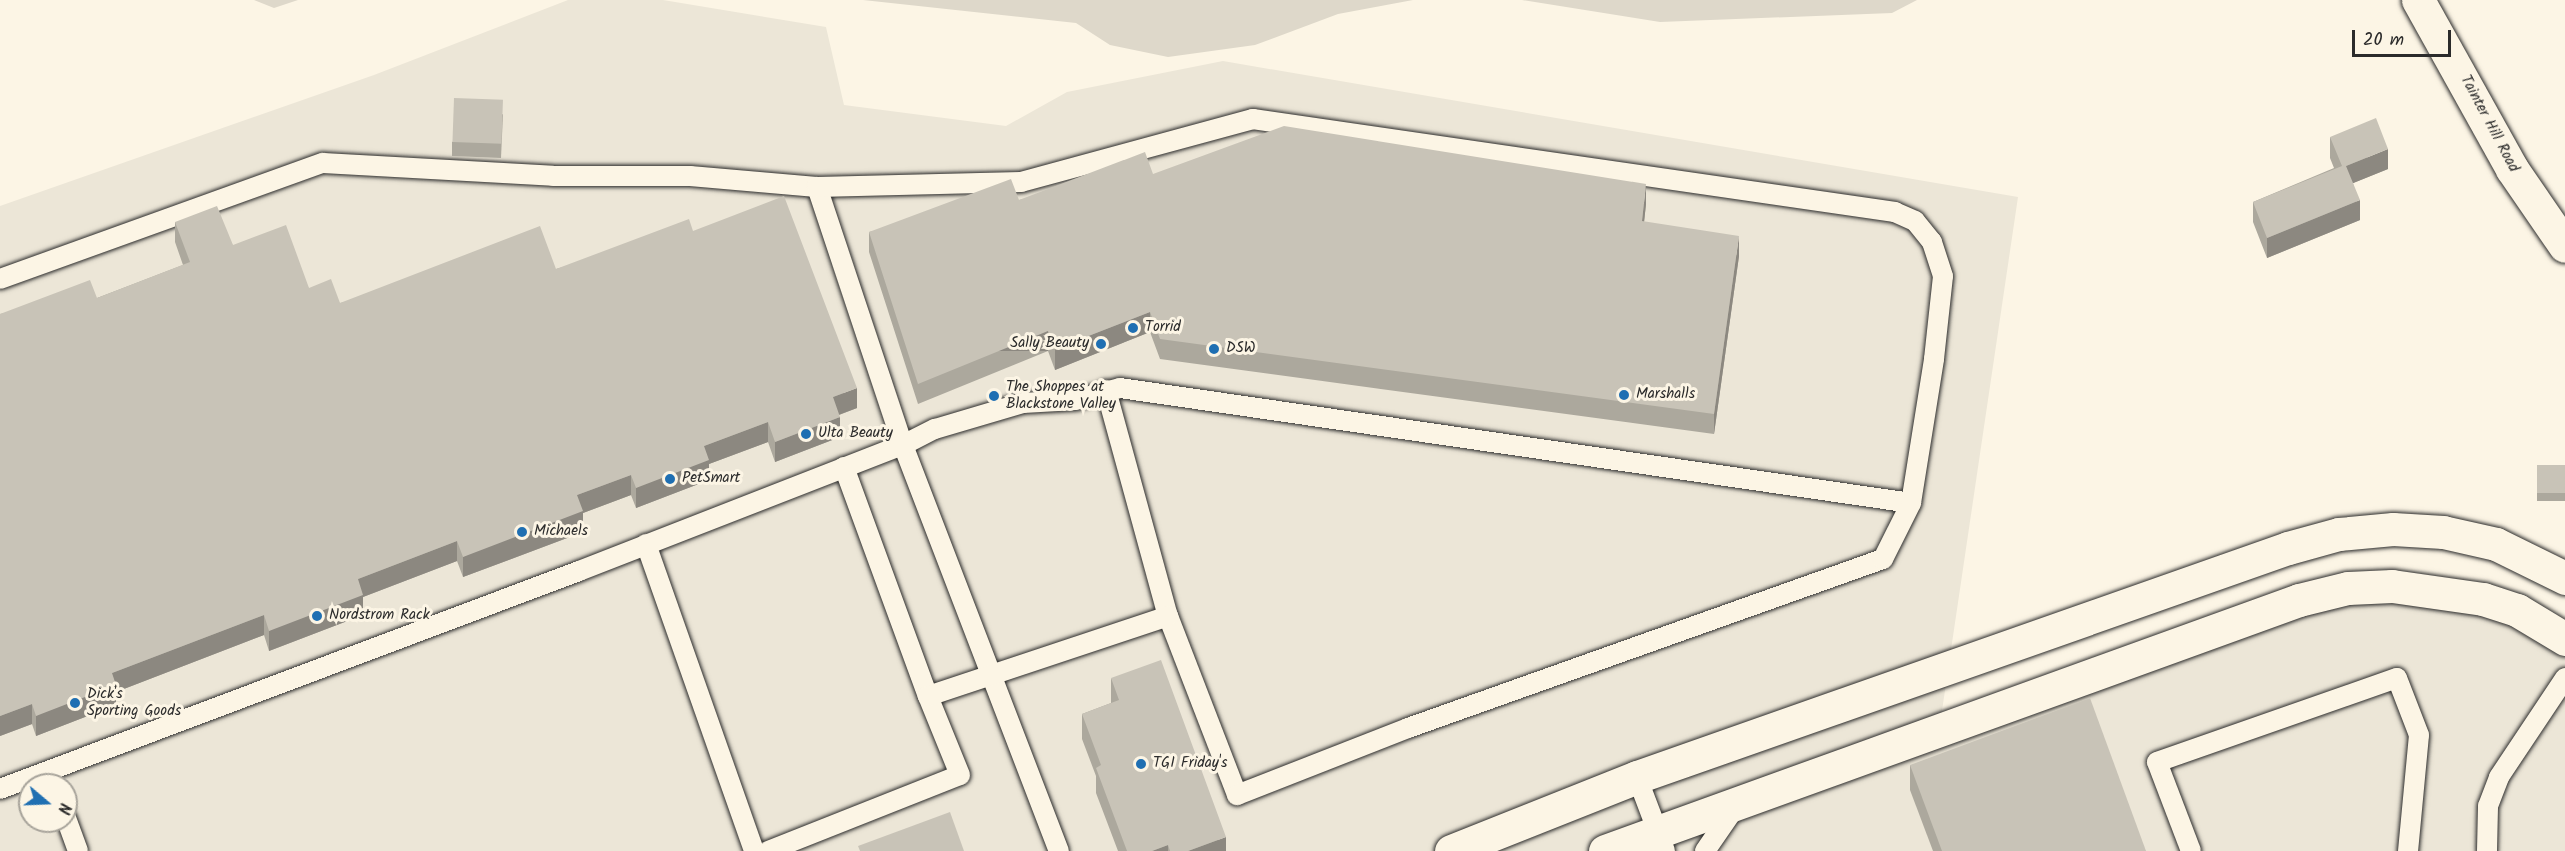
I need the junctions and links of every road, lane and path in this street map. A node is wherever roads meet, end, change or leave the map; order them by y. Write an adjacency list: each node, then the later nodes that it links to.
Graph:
1 (2418, 0): 3 (street, Tainter Hill Road)
2 (817, 187): 4 (lane); 6 (lane); 8 (lane)
3 (2565, 246)
4 (0, 279)
5 (1106, 390): 6 (lane); 8 (lane); 11 (lane)
6 (903, 445): 7 (lane); 13 (lane)
7 (844, 467): 9 (lane); 15 (lane)
8 (1911, 503): 11 (lane)
9 (646, 544): 16 (lane); 24 (lane)
10 (2565, 578): 17 (street)
11 (1168, 616): 13 (lane)
12 (2565, 639): 20 (street)
13 (991, 673): 15 (lane); 26 (lane)
14 (2565, 678): 32 (lane)
15 (928, 696): 25 (lane)
16 (65, 773)
17 (1637, 777): 22 (lane); 27 (street)
18 (18, 785): 19 (lane)
19 (0, 789)
20 (1737, 804): 22 (street); 29 (lane)
21 (71, 833): 23 (lane)
22 (1661, 842): 28 (street)
23 (78, 851)
24 (754, 851)
25 (768, 851)
26 (1059, 851)
27 (1451, 851)
28 (1605, 851)
29 (1705, 851)
30 (2191, 851): 31 (lane)
31 (2408, 851)
32 (2487, 851)

